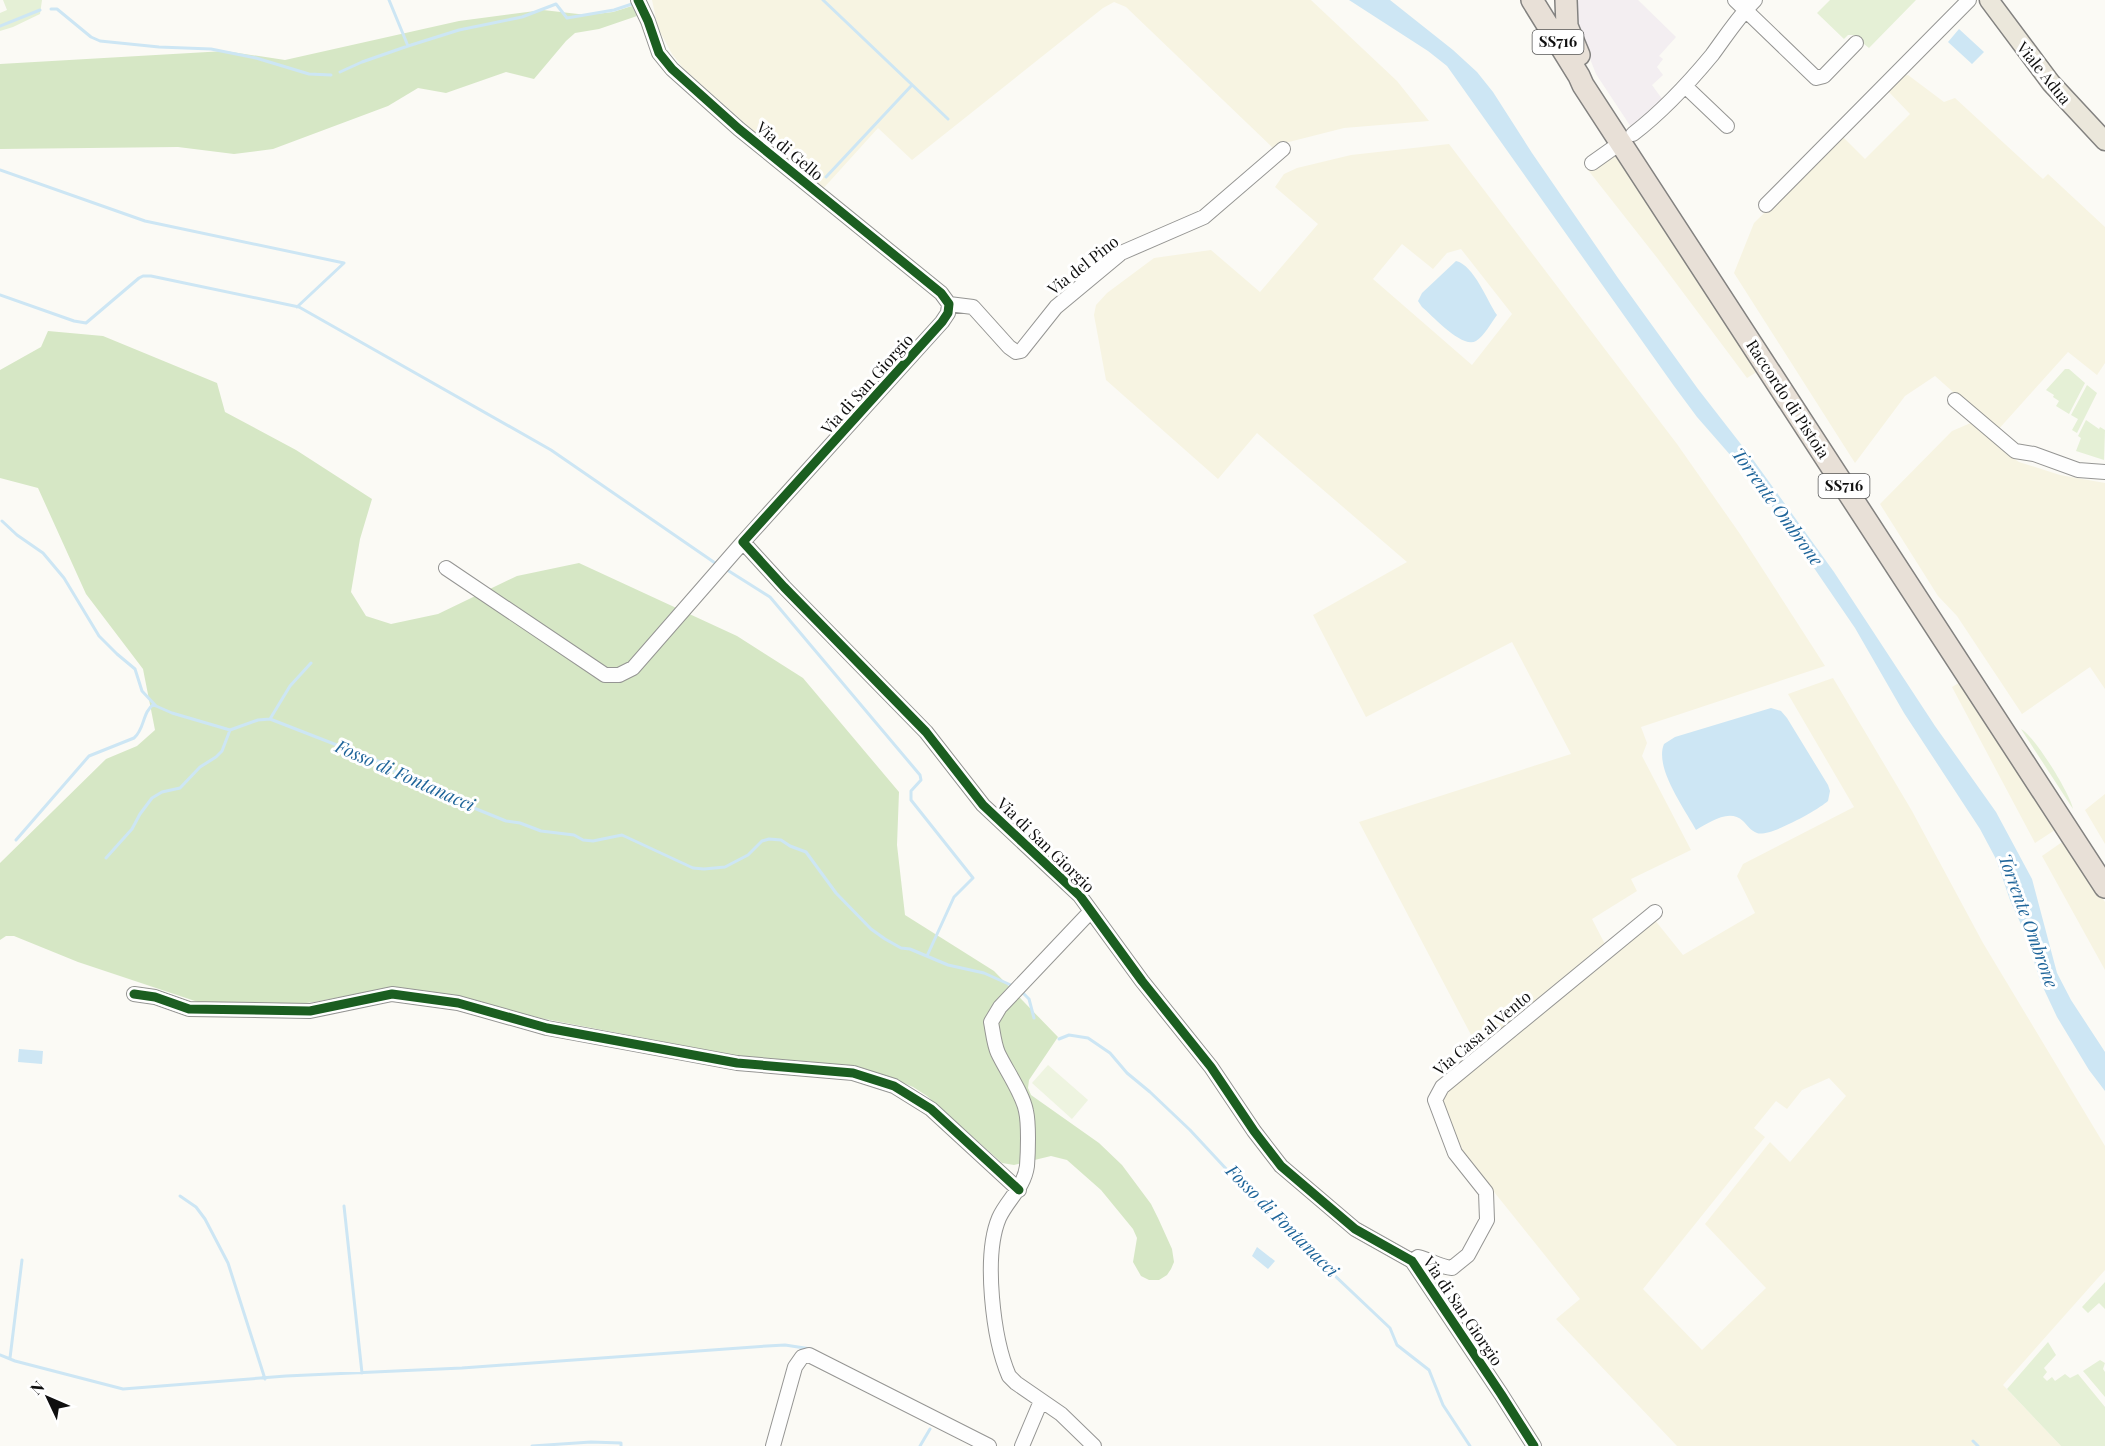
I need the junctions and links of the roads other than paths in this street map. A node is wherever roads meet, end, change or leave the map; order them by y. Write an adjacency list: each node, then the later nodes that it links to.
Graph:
1 (638, 0): 19 (street, Via di Gello)
2 (1517, 0): 10 (highway)
3 (1532, 0): 10 (highway, Raccordo di Pistoia / SS716)
4 (1538, 0): 10 (highway, Raccordo di Pistoia / SS716)
5 (1566, 0): 10 (highway)
6 (1969, 0): 18 (street)
7 (1989, 0): 14 (main road, Viale Adua)
8 (1745, 3): 9 (street); 11 (street)
9 (1856, 43)
10 (1585, 78): 24 (highway, Raccordo di Pistoia / SS716); 25 (highway, Raccordo di Pistoia / SS716)
11 (1685, 87): 12 (street); 13 (street)
12 (1727, 126)
13 (1633, 134)
14 (2105, 141)
15 (1616, 146): 17 (street)
16 (1283, 149): 19 (street, Via del Pino)
17 (1592, 163)
18 (1766, 206)
19 (949, 304): 22 (street, Via di San Giorgio)
20 (1955, 400): 21 (street)
21 (2105, 472)
22 (743, 543): 23 (street, Via di San Giorgio); 26 (street, Via di San Giorgio)
23 (446, 568)
24 (2105, 868)
25 (2105, 887)
26 (1092, 911): 29 (street); 30 (street, Via di San Giorgio)
27 (1655, 912): 30 (street, Via Casa al Vento)
28 (134, 994): 29 (street)
29 (1019, 1190): 31 (street)
30 (1412, 1261): 36 (street, Via di San Giorgio)
31 (1041, 1401): 34 (street); 35 (street)
32 (773, 1446): 33 (street)
33 (989, 1446)
34 (1022, 1446)
35 (1094, 1446)
36 (1534, 1446)

